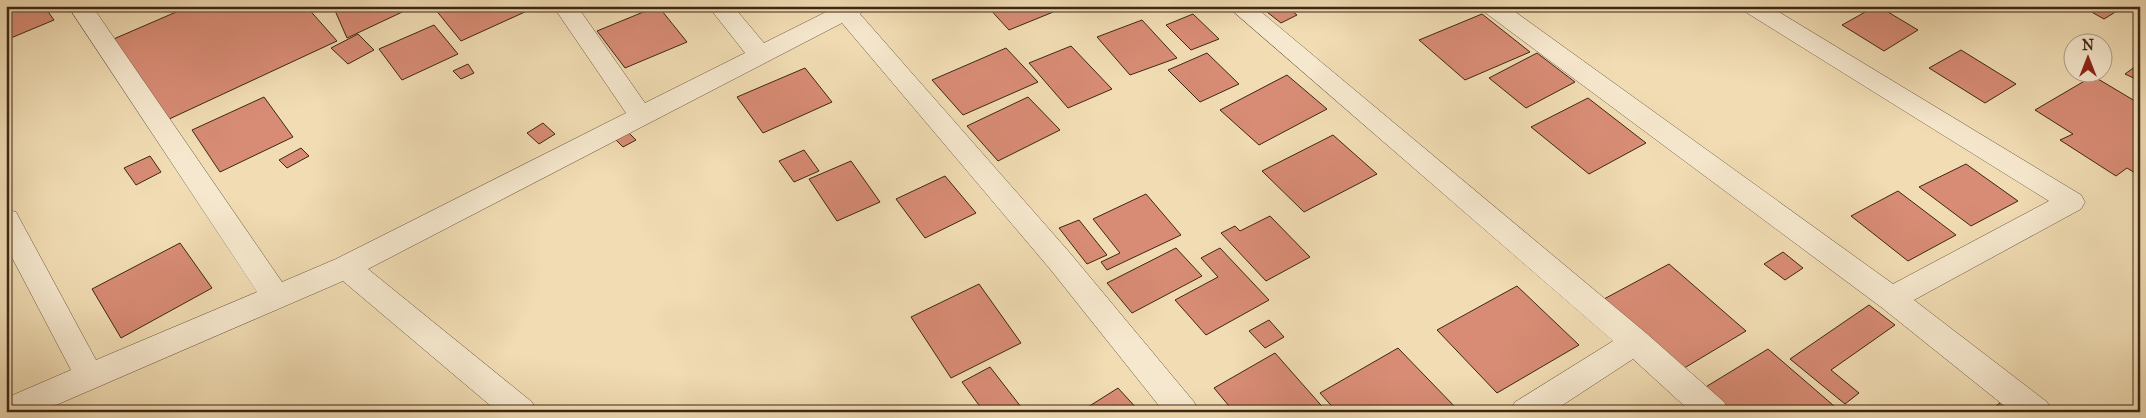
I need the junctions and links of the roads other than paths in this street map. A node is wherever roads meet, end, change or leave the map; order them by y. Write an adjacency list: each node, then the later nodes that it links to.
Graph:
1 (80, 6): 12 (street)
2 (565, 6): 9 (street)
3 (720, 6): 8 (street)
4 (1239, 6): 14 (street)
5 (1491, 6): 13 (street)
6 (1752, 6): 13 (street)
7 (851, 9): 8 (street); 18 (street)
8 (760, 56): 9 (street)
9 (641, 116): 11 (street)
10 (6, 219): 15 (street)
11 (346, 267): 12 (street); 17 (street)
12 (277, 298): 15 (street)
13 (1891, 299): 21 (street)
14 (1635, 342): 19 (street); 20 (street)
15 (90, 377): 16 (street)
16 (6, 412)
17 (521, 412)
18 (1184, 412)
19 (1526, 412)
20 (1713, 412)
21 (2036, 412)

